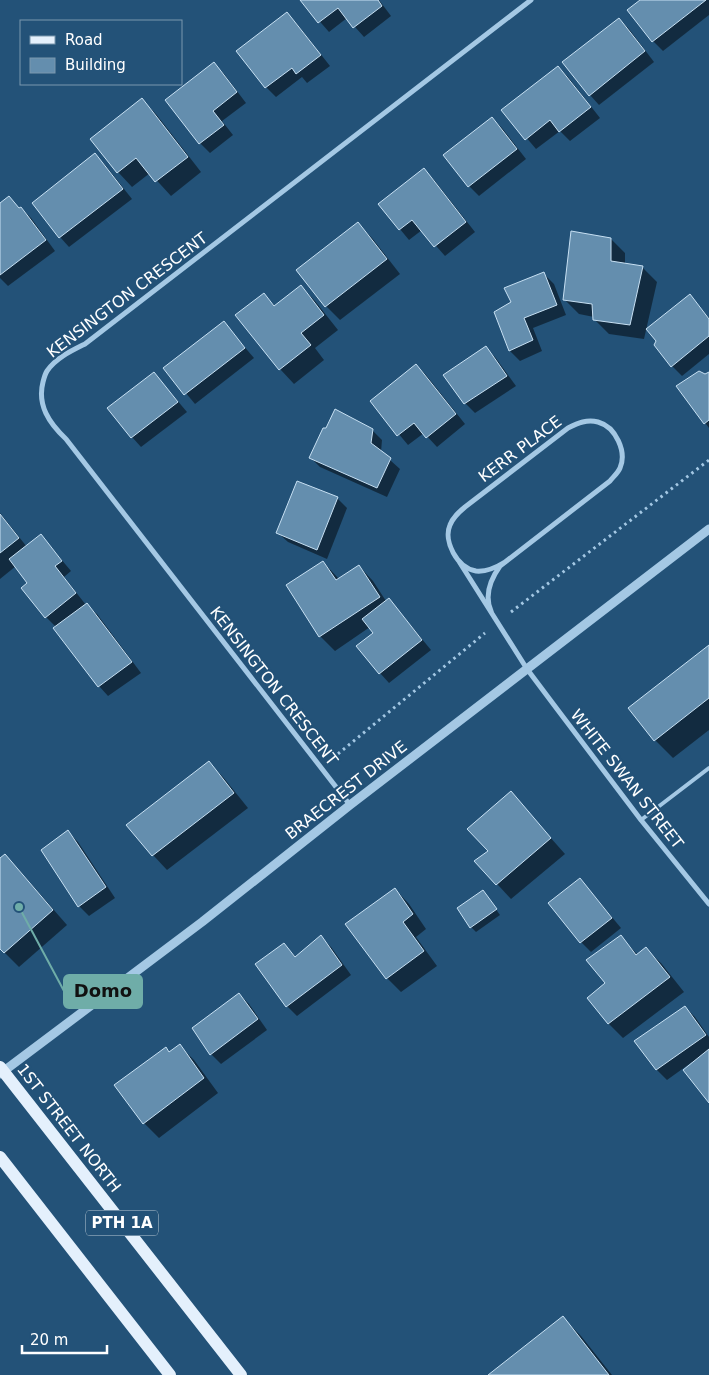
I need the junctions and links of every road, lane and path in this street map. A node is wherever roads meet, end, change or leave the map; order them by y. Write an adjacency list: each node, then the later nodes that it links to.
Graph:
1 (531, 0): 8 (street, KENSINGTON CRESCENT)
2 (709, 529): 6 (street, BRAECREST DRIVE)
3 (457, 558): 4 (street, KERR PLACE); 4 (street, KERR PLACE); 5 (street, KERR PLACE)
4 (505, 562): 5 (street, KERR PLACE)
5 (491, 611): 6 (street, KERR PLACE)
6 (528, 669): 8 (street, BRAECREST DRIVE); 9 (street, WHITE SWAN STREET)
7 (709, 768): 9 (lane)
8 (350, 805): 11 (street, BRAECREST DRIVE)
9 (641, 820): 10 (street, WHITE SWAN STREET)
10 (709, 904)
11 (1, 1071): 14 (main road, 1ST STREET NORTH / PTH 1A)
12 (0, 1157): 13 (main road, PTH 1A)
13 (170, 1375)
14 (241, 1375)

